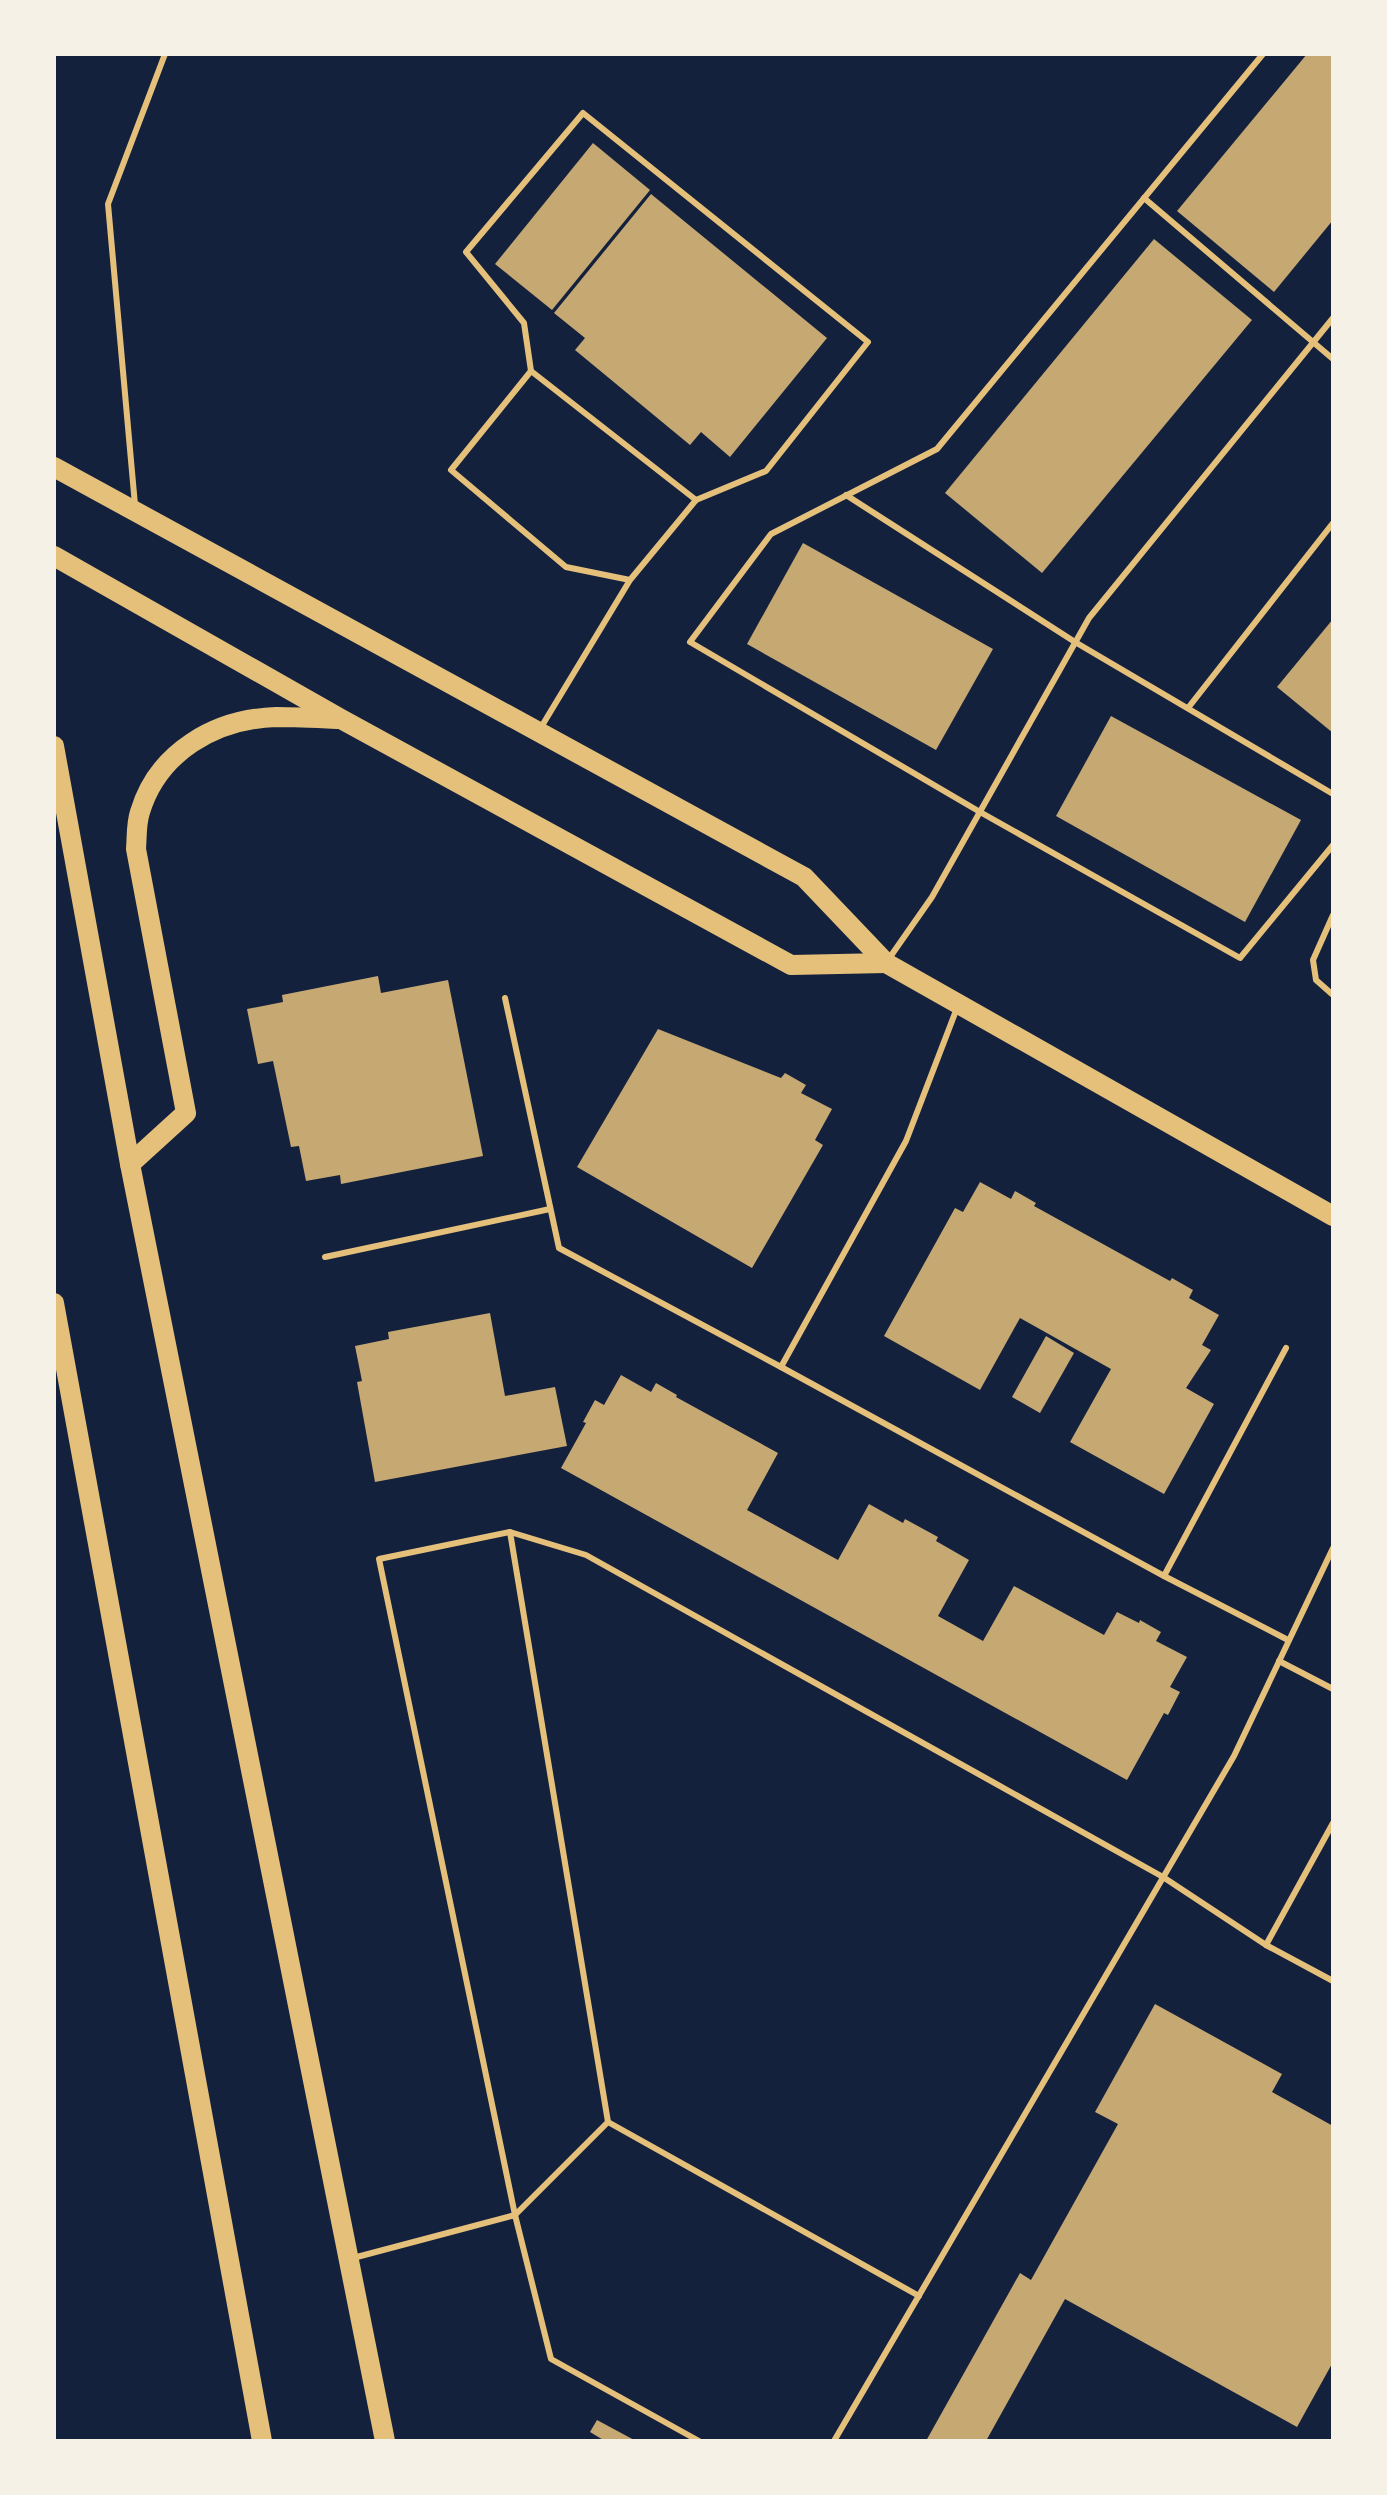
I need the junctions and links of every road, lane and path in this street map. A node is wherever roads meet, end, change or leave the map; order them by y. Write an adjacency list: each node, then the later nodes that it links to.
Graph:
1 (165, 54): 11 (lane)
2 (1263, 54): 3 (lane)
3 (1144, 198): 5 (lane); 9 (lane)
4 (1333, 318): 5 (lane)
5 (1313, 343): 6 (lane); 15 (lane)
6 (1333, 359)
7 (531, 371): 10 (lane); 10 (lane); 14 (lane)
8 (54, 467): 11 (main road)
9 (846, 495): 15 (lane); 21 (lane)
10 (696, 500): 14 (lane)
11 (135, 513): 18 (main road)
12 (1333, 523): 16 (lane)
13 (54, 556): 17 (main road)
14 (630, 580): 18 (lane)
15 (1075, 642): 16 (lane); 21 (lane)
16 (1188, 708): 20 (lane)
17 (341, 719): 24 (main road); 28 (main road)
18 (538, 732): 24 (main road)
19 (54, 746): 28 (main road)
20 (1333, 794)
21 (980, 812): 22 (lane); 24 (lane)
22 (1333, 845)
23 (1333, 915): 25 (lane)
24 (886, 963): 27 (main road)
25 (1333, 995)
26 (505, 998): 29 (lane)
27 (958, 1004): 30 (main road); 34 (lane)
28 (130, 1164): 47 (main road)
29 (550, 1209): 31 (lane); 34 (lane)
30 (1333, 1216)
31 (325, 1257)
32 (54, 1303): 49 (main road)
33 (1286, 1348): 37 (lane)
34 (781, 1367): 37 (lane)
35 (510, 1532): 42 (lane); 45 (lane); 46 (lane)
36 (1333, 1548): 38 (lane)
37 (1164, 1576): 38 (lane)
38 (1288, 1640): 39 (lane)
39 (1279, 1661): 40 (lane); 42 (lane)
40 (1333, 1689)
41 (1333, 1823): 43 (lane)
42 (1163, 1877): 43 (lane); 48 (lane)
43 (1266, 1945): 44 (lane)
44 (1333, 1981)
45 (608, 2122): 46 (lane); 48 (lane)
46 (515, 2215): 47 (lane); 51 (lane)
47 (349, 2259): 50 (main road)
48 (919, 2296): 52 (lane)
49 (262, 2441)
50 (385, 2441)
51 (699, 2441)
52 (834, 2441)

